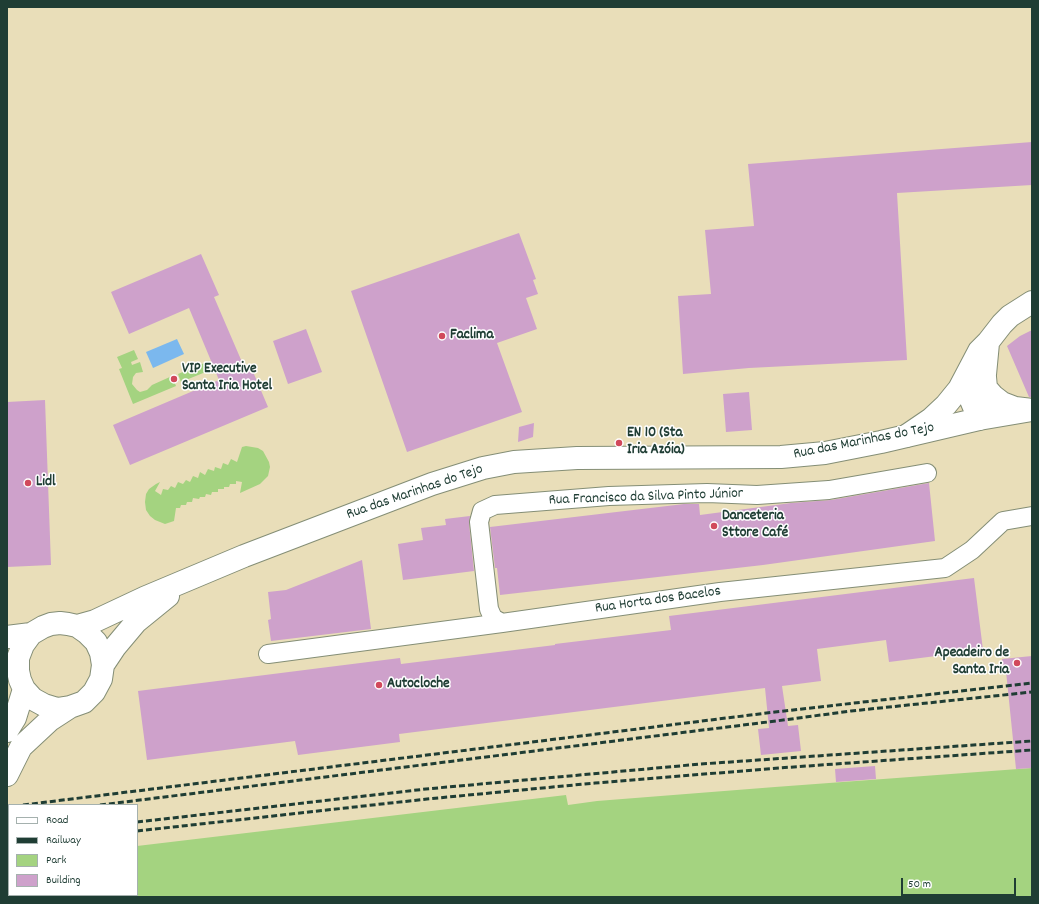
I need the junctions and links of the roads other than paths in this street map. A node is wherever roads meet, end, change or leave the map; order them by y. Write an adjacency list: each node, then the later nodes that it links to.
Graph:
1 (1032, 302): 2 (main road)
2 (977, 373): 3 (main road); 4 (main road); 5 (main road)
3 (1032, 410): 4 (main road, Rua das Marinhas do Tejo)
4 (979, 419): 5 (main road, Rua das Marinhas do Tejo)
5 (906, 436): 8 (main road, Rua das Marinhas do Tejo)
6 (927, 473): 9 (street, Rua Francisco da Silva Pinto Júnior)
7 (1032, 516): 9 (street, Rua Horta dos Bacelos)
8 (196, 576): 10 (main road, Rua das Marinhas do Tejo); 14 (main road)
9 (502, 623): 13 (street, Rua Horta dos Bacelos)
10 (77, 626): 11 (main road); 14 (main road)
11 (31, 634): 12 (main road); 15 (main road)
12 (7, 637)
13 (268, 654)
14 (103, 665): 16 (main road)
15 (16, 675): 16 (main road); 17 (main road)
16 (70, 707): 18 (main road)
17 (7, 731)
18 (7, 775)

